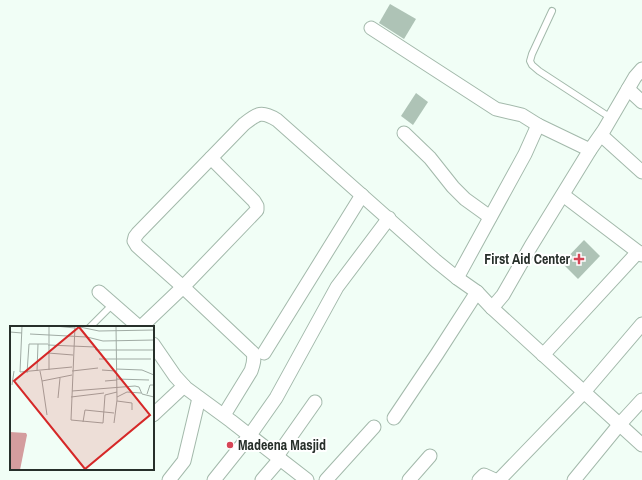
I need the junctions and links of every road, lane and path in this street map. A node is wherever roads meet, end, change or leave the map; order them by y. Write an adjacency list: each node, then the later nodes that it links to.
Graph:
1 (552, 11): 6 (lane)
2 (371, 28): 7 (street)
3 (642, 69): 4 (street)
4 (628, 89): 5 (street); 6 (street)
5 (642, 102)
6 (611, 118): 9 (street)
7 (538, 125): 10 (street); 15 (street)
8 (404, 133): 15 (street)
9 (601, 135): 10 (street); 12 (street)
10 (590, 150): 14 (street)
11 (211, 158): 13 (street); 19 (street); 19 (street)
12 (642, 172)
13 (362, 195): 16 (street); 29 (street)
14 (563, 195): 17 (street); 23 (street)
15 (490, 216): 18 (street)
16 (389, 218): 18 (street); 41 (street)
17 (640, 253): 30 (street)
18 (457, 278): 21 (street)
19 (183, 286): 27 (street); 37 (street)
20 (99, 292): 22 (street)
21 (477, 292): 23 (street); 38 (street)
22 (113, 304): 25 (lane); 26 (street)
23 (492, 308): 30 (street)
24 (642, 324): 32 (street)
25 (91, 326)
26 (139, 326)
27 (141, 326)
28 (154, 345): 31 (street)
29 (264, 353)
30 (543, 354): 32 (street)
31 (184, 386): 33 (street); 36 (street)
32 (584, 392): 39 (street); 53 (street)
33 (199, 398): 37 (street); 45 (street)
34 (642, 400): 39 (street)
35 (315, 402): 44 (street)
36 (154, 414)
37 (224, 415): 41 (street)
38 (394, 418)
39 (619, 425): 42 (street); 54 (street)
40 (374, 427): 49 (street)
41 (250, 435): 44 (street); 46 (street)
42 (642, 445)
43 (430, 456): 50 (street)
44 (278, 458): 47 (street); 48 (street)
45 (169, 480)
46 (214, 480)
47 (262, 480)
48 (307, 480)
49 (326, 480)
50 (409, 480)
51 (479, 480): 52 (street)
52 (495, 480)
53 (500, 480)
54 (574, 480)

